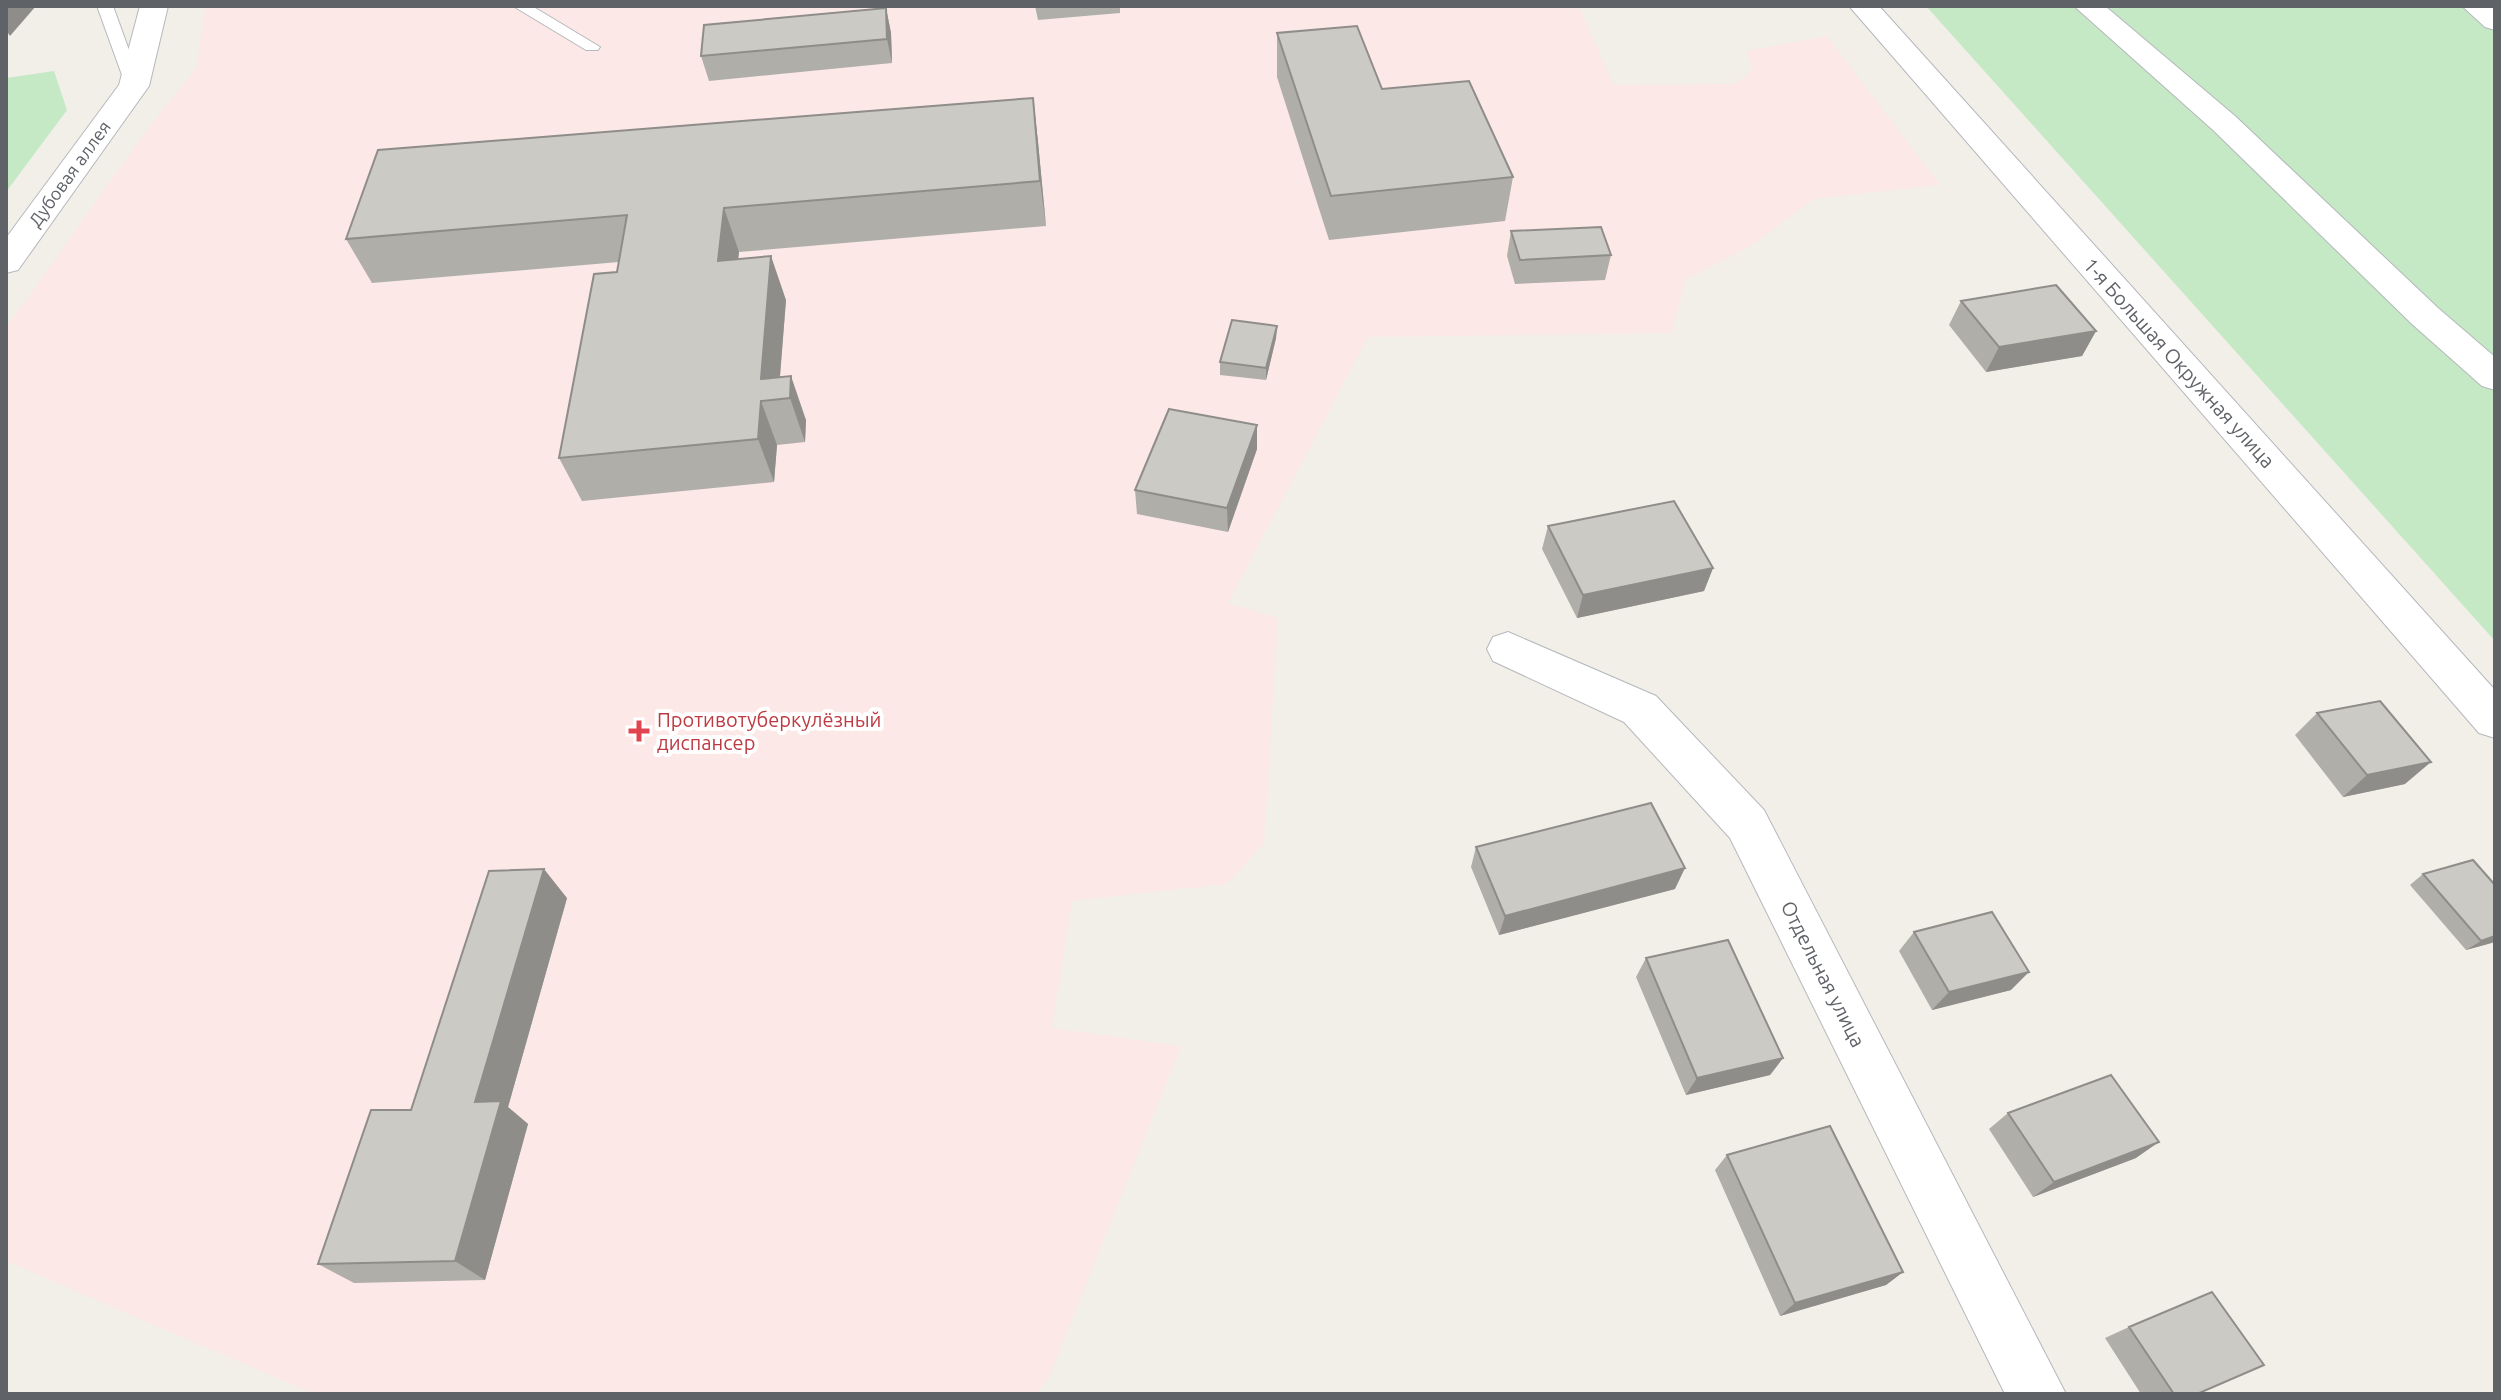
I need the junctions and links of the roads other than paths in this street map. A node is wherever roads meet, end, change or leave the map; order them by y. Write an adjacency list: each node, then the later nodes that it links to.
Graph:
1 (105, 6): 9 (lane)
2 (154, 6): 9 (street, Дубовая аллея)
3 (521, 6): 8 (lane)
4 (1863, 6): 13 (street, 1-я Большая Окружная улица)
5 (2088, 6): 11 (street)
6 (2476, 6): 7 (street)
7 (2495, 21)
8 (592, 47)
9 (134, 86): 10 (street, Дубовая аллея)
10 (6, 262)
11 (2495, 377)
12 (1508, 649): 14 (street, Отдельная улица)
13 (2495, 720)
14 (2036, 1394)

